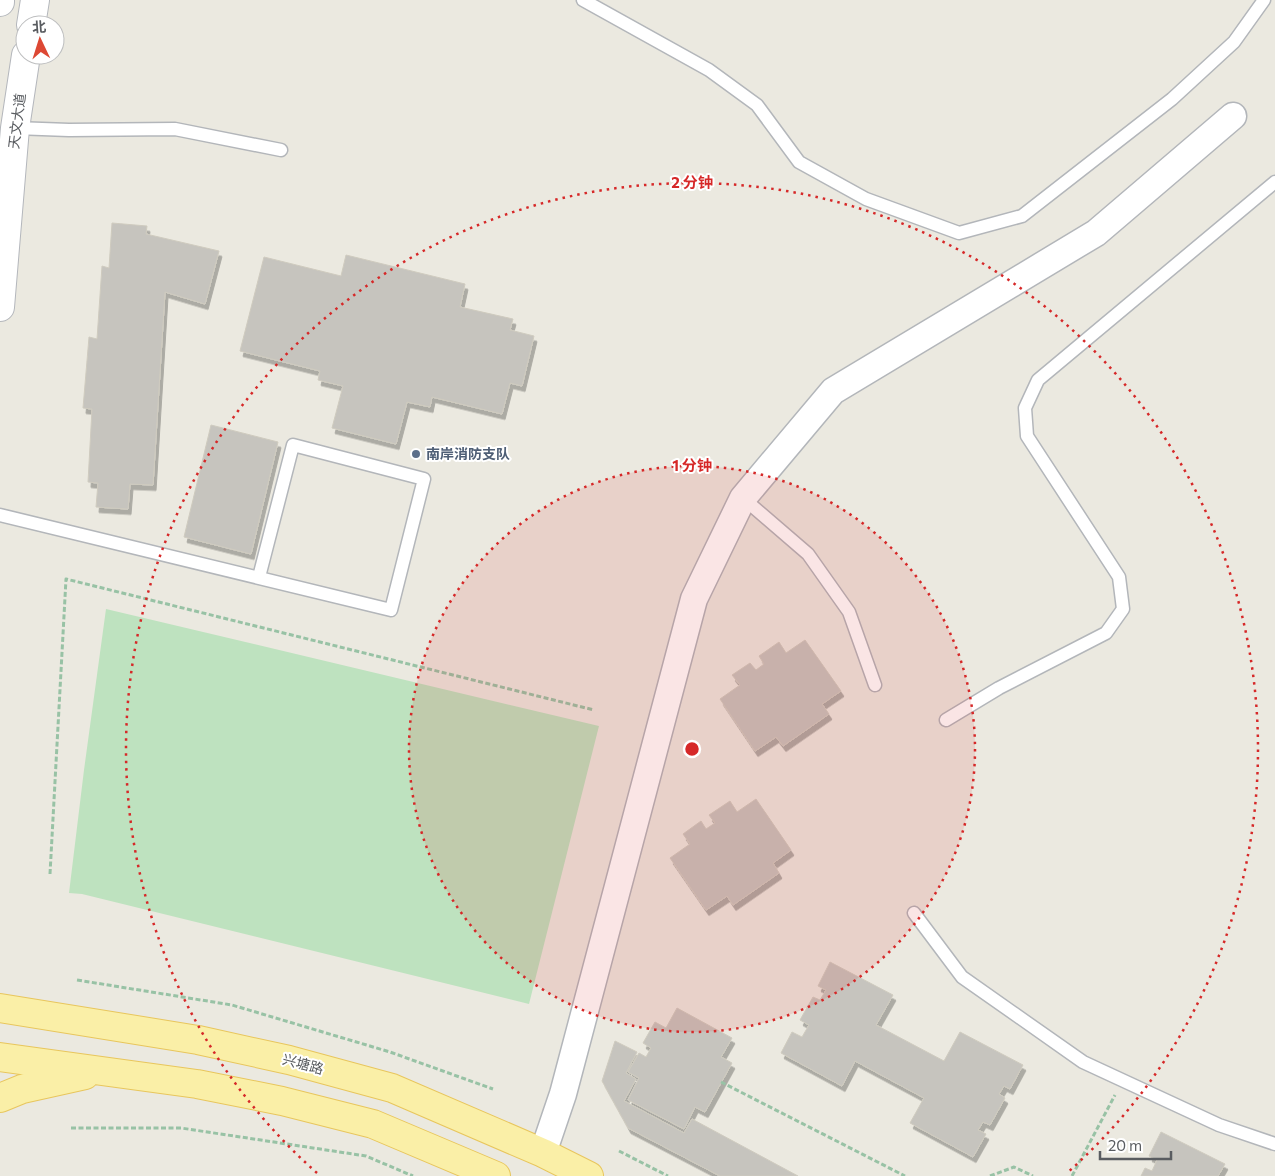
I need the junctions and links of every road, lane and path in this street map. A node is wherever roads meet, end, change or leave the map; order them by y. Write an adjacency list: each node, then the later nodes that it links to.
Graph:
1 (35, 0): 4 (main road)
2 (584, 0): 3 (lane)
3 (1264, 0)
4 (33, 15)
5 (24, 65): 7 (main road, 天文大道)
6 (1233, 116): 11 (street)
7 (15, 128): 8 (lane); 10 (main road, 天文大道)
8 (281, 150)
9 (1275, 182): 16 (lane)
10 (0, 307)
11 (743, 498): 14 (lane); 30 (street)
12 (0, 515): 13 (lane)
13 (259, 577): 13 (lane)
14 (875, 685)
15 (594, 710): 17 (path)
16 (946, 720)
17 (50, 874)
18 (914, 913): 28 (lane)
19 (77, 980): 24 (path)
20 (0, 1008): 30 (main road, 兴塘路)
21 (0, 1057): 22 (main road)
22 (109, 1070): 25 (main road); 32 (main road)
23 (721, 1082): 35 (path)
24 (493, 1089)
25 (0, 1098)
26 (1108, 1106): 38 (path)
27 (71, 1128): 31 (path)
28 (1275, 1144)
29 (619, 1151): 34 (path)
30 (543, 1153): 33 (main road, 兴塘路)
31 (413, 1176)
32 (496, 1176)
33 (589, 1176)
34 (668, 1176)
35 (905, 1176)
36 (990, 1176): 37 (path)
37 (1033, 1176)
38 (1072, 1176)

